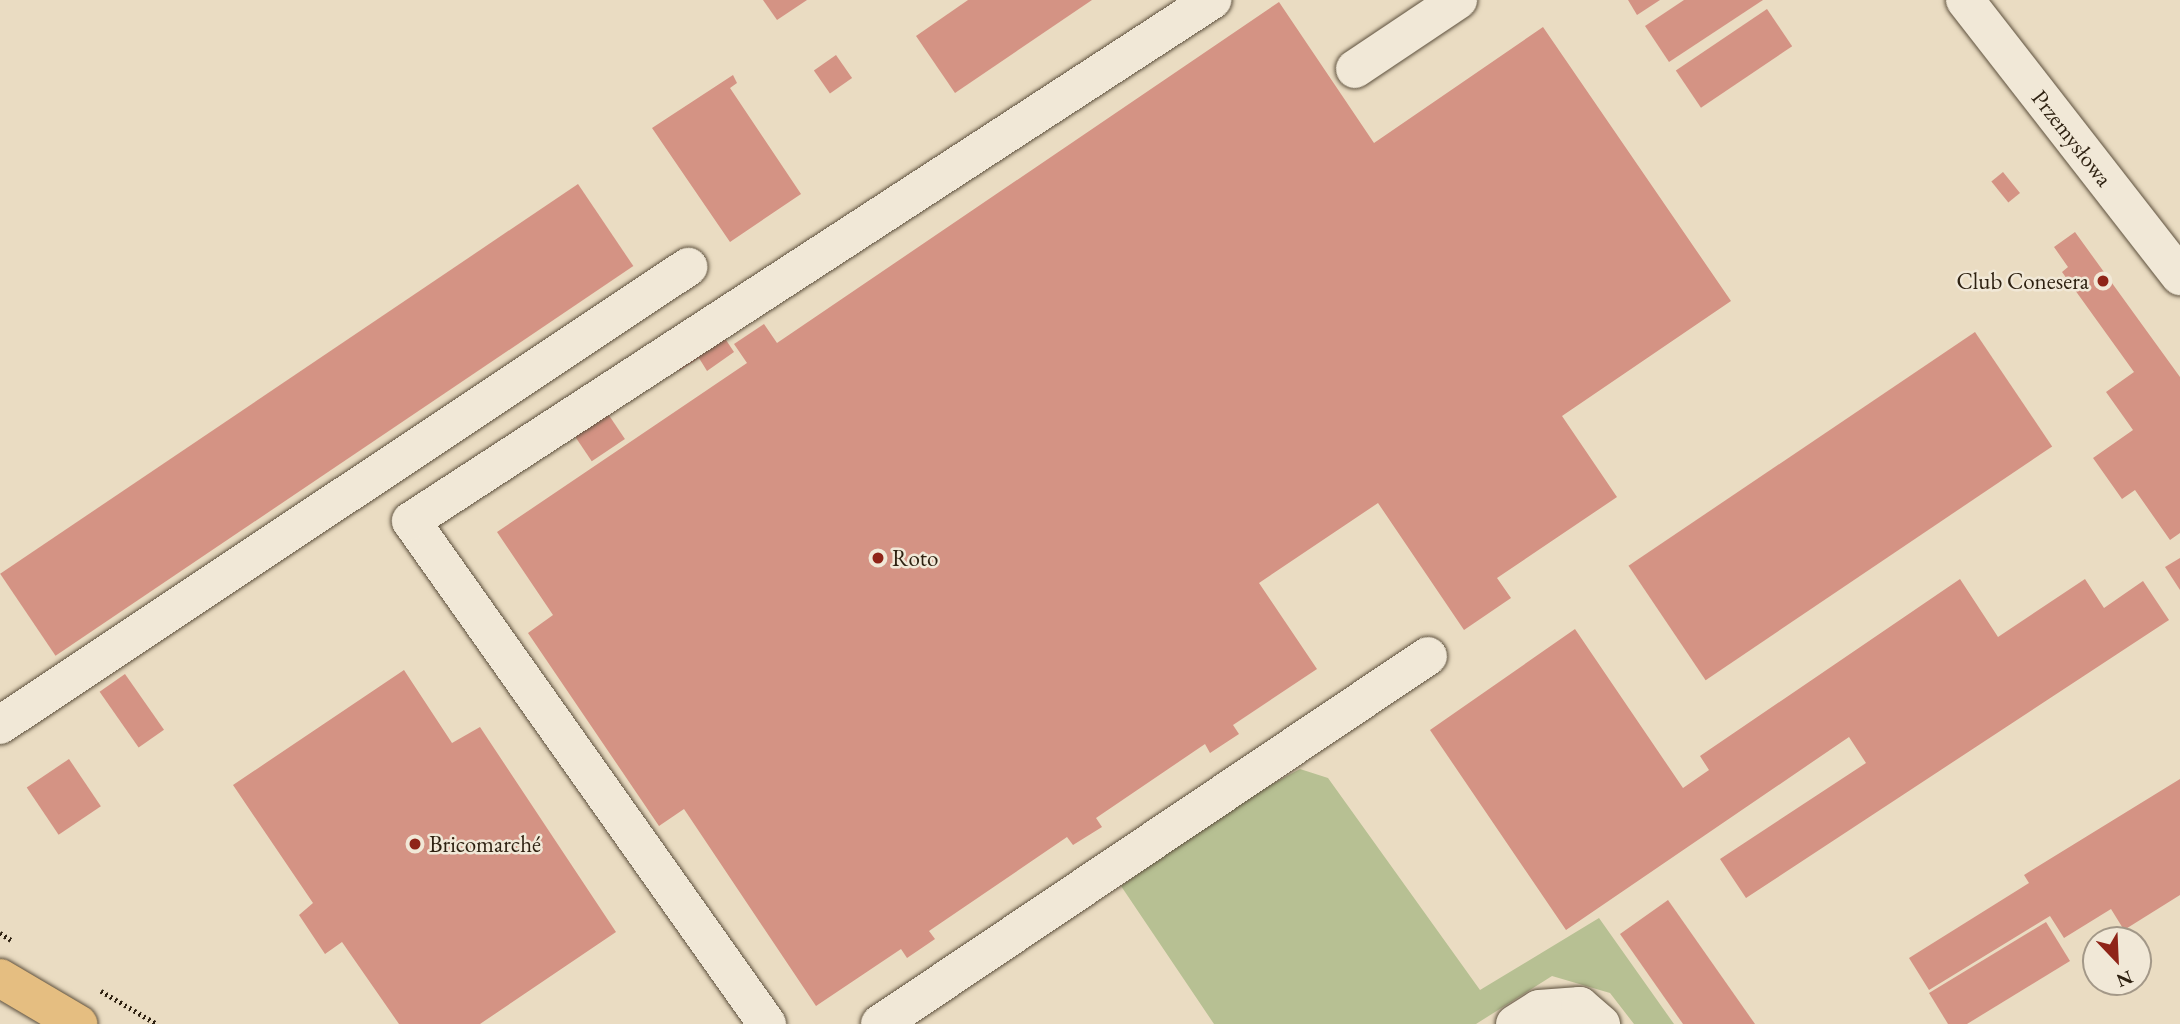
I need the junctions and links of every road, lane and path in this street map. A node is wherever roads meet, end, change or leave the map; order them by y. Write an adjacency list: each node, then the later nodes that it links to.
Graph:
1 (1212, 0): 11 (street)
2 (1458, 0): 4 (street)
3 (1965, 0): 6 (street, Przemysłowa)
4 (1355, 69)
5 (688, 267): 8 (street)
6 (2180, 276)
7 (1429, 656): 12 (street)
8 (0, 725)
9 (0, 978): 10 (main road)
10 (78, 1024)
11 (767, 1024)
12 (880, 1024)
13 (1515, 1024): 14 (street)
14 (1601, 1024)

